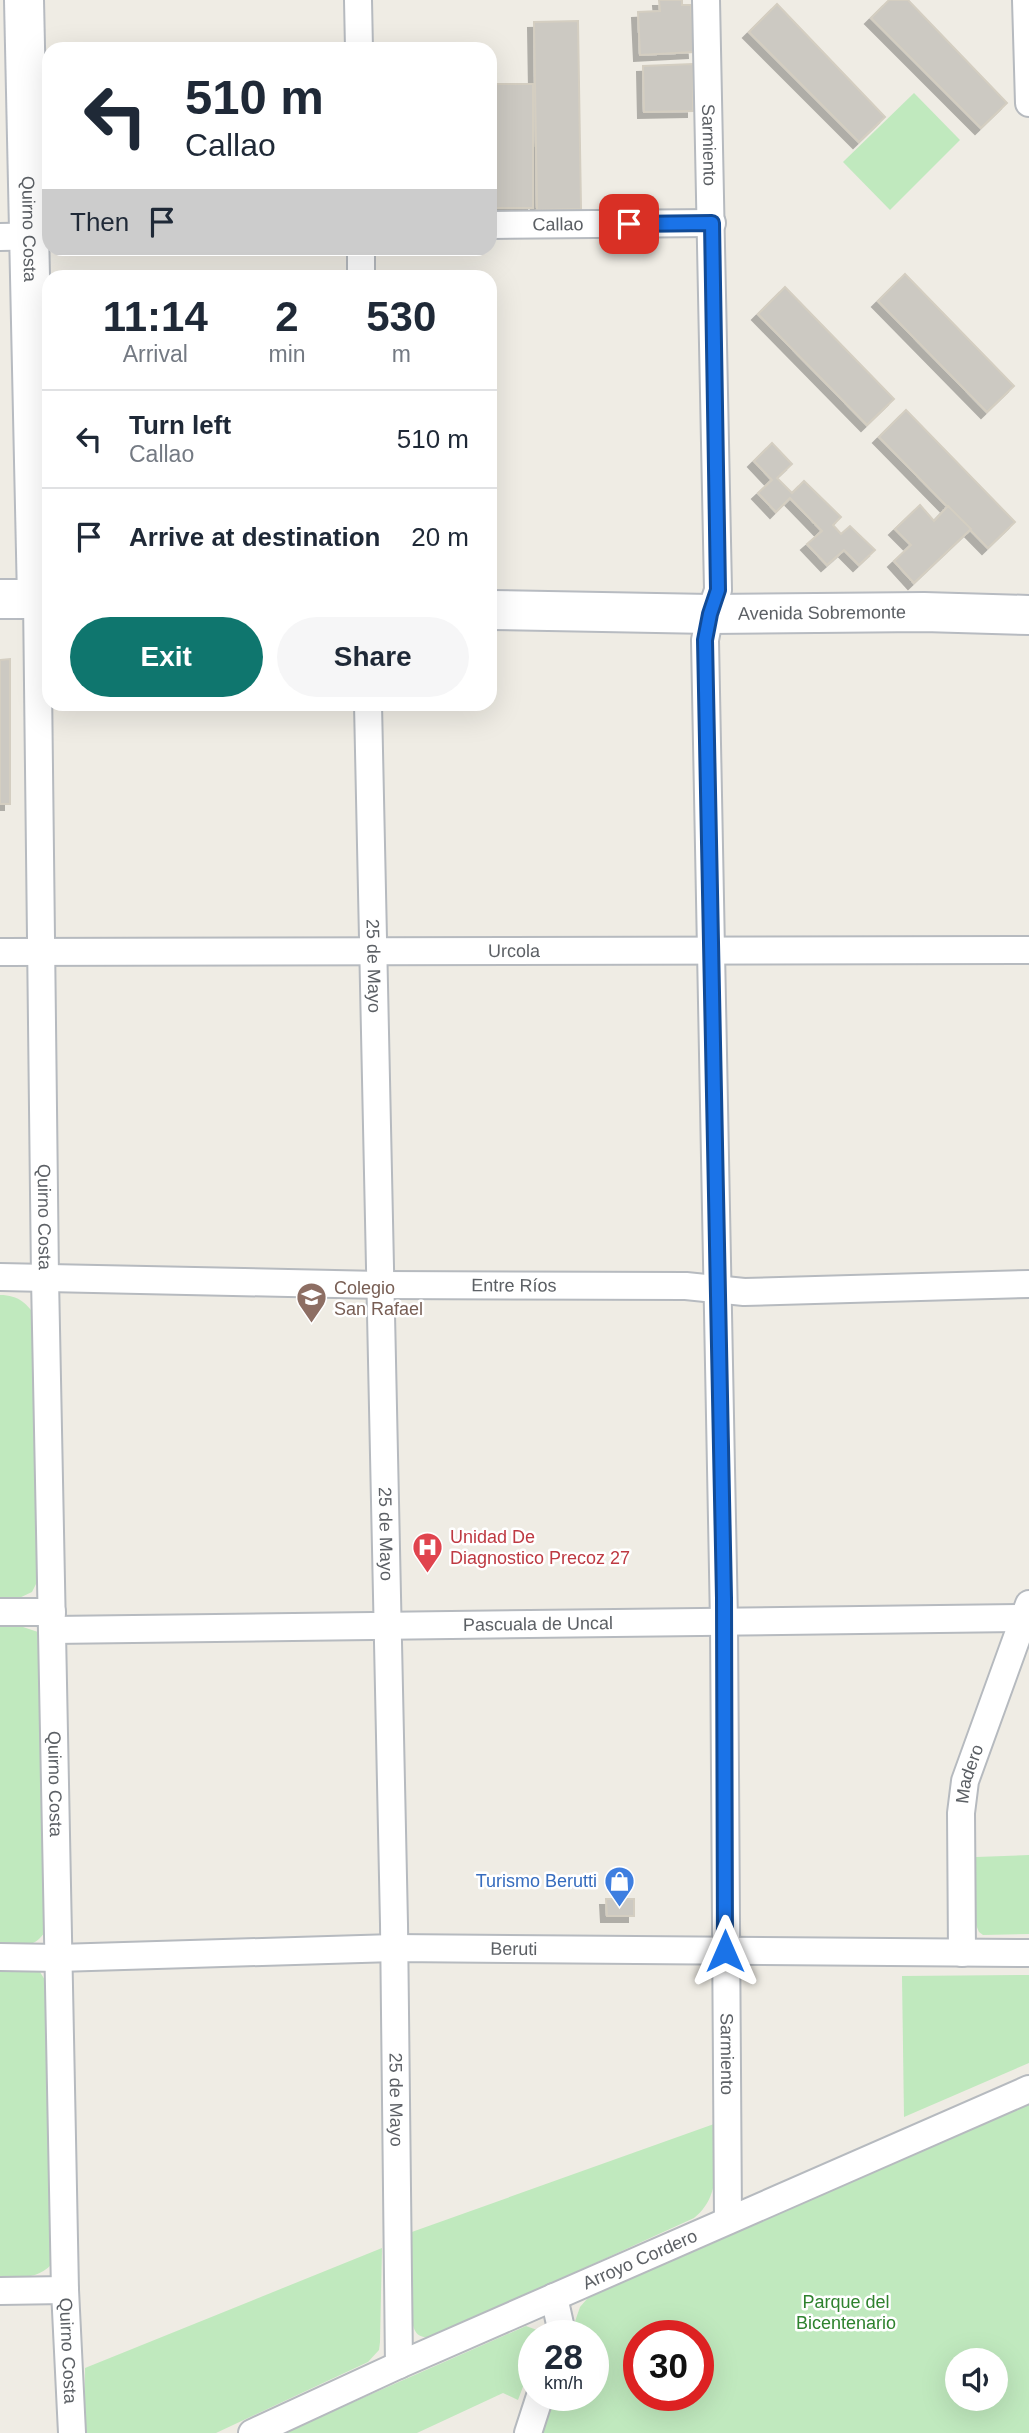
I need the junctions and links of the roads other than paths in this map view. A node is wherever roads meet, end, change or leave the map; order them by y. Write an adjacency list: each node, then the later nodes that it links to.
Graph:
1 (24, 0): 9 (street, Quirno Costa)
2 (358, 0): 5 (street)
3 (706, 0): 7 (street, Sarmiento)
4 (1026, 0): 6 (street)
5 (359, 42)
6 (1029, 103)
7 (712, 223): 8 (street, Callao); 12 (street, Sarmiento)
8 (497, 225)
9 (26, 236): 10 (street, Quirno Costa)
10 (29, 599): 18 (street, Quirno Costa)
11 (497, 610): 12 (street, Avenida Sobremonte)
12 (710, 614): 13 (street, Avenida Sobremonte); 15 (street, Sarmiento)
13 (1029, 615)
14 (368, 711): 17 (street, 25 de Mayo)
15 (711, 950): 16 (street, Urcola); 17 (street, Urcola); 24 (street, Sarmiento)
16 (1029, 950)
17 (374, 951): 18 (street, Urcola); 23 (street, 25 de Mayo)
18 (41, 952): 19 (street, Urcola); 21 (street, Quirno Costa)
19 (0, 953)
20 (0, 1277): 21 (street, Entre Ríos)
21 (45, 1278): 23 (street, Entre Ríos); 27 (street, Quirno Costa)
22 (1029, 1284): 24 (street, Entre Ríos)
23 (381, 1285): 24 (street, Entre Ríos); 29 (street, 25 de Mayo)
24 (718, 1289): 28 (street, Sarmiento)
25 (1026, 1611): 28 (street, Pascuala de Uncal); 32 (street, Madero)
26 (0, 1612): 27 (street, Pascuala de Uncal)
27 (52, 1621): 29 (street, Pascuala de Uncal); 35 (street, Quirno Costa)
28 (724, 1623): 29 (street, Pascuala de Uncal); 31 (street, Sarmiento)
29 (388, 1627): 30 (street, 25 de Mayo)
30 (394, 1948): 31 (street, Beruti); 35 (street, Beruti); 42 (street, 25 de Mayo)
31 (725, 1951): 32 (street, Beruti); 37 (street, Sarmiento)
32 (962, 1953): 33 (street, Beruti)
33 (1029, 1953)
34 (0, 1957): 35 (street, Beruti)
35 (58, 1958): 38 (street, Quirno Costa)
36 (1029, 2089): 37 (street, Arroyo Cordero)
37 (728, 2220): 40 (street, Arroyo Cordero)
38 (65, 2290): 39 (street); 44 (street, Quirno Costa)
39 (0, 2291)
40 (554, 2297): 41 (street); 42 (street, Arroyo Cordero)
41 (559, 2320)
42 (399, 2365): 45 (street, Arroyo Cordero)
43 (535, 2411): 46 (street)
44 (72, 2433)
45 (252, 2433)
46 (528, 2433)

